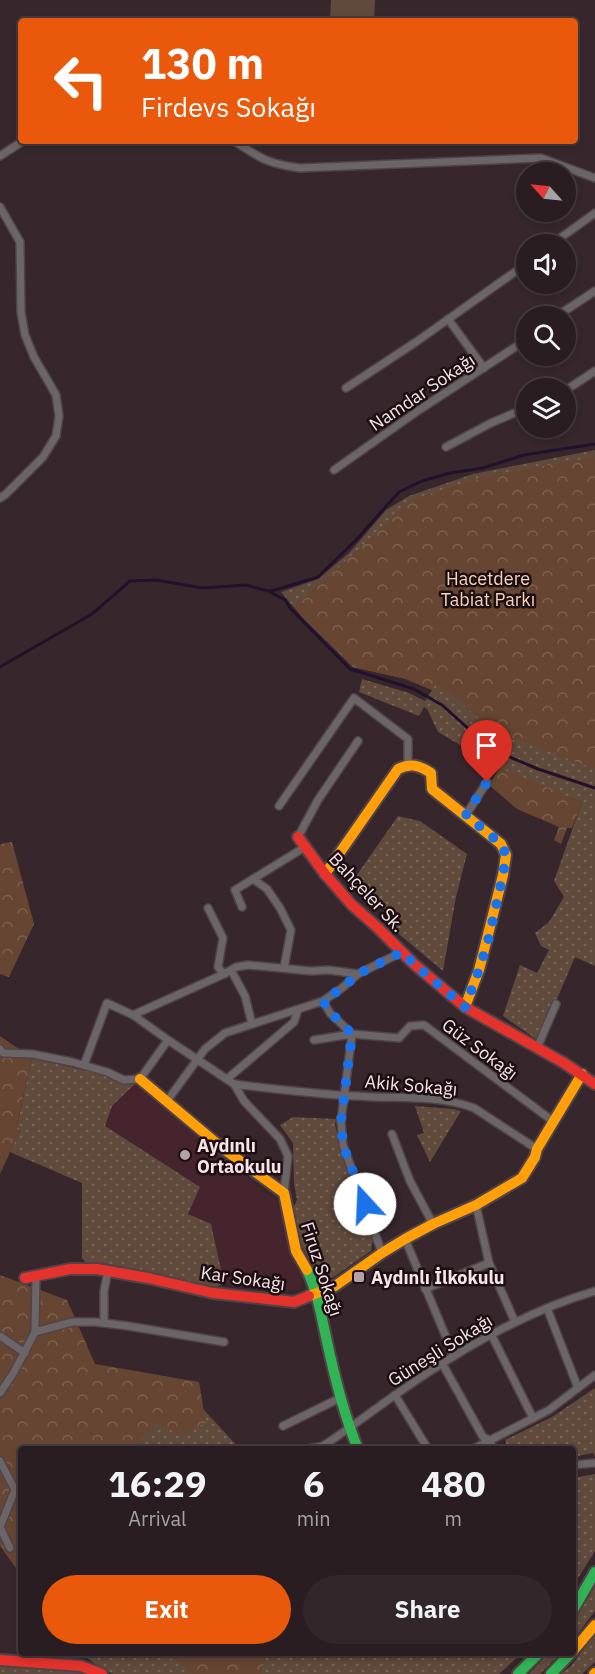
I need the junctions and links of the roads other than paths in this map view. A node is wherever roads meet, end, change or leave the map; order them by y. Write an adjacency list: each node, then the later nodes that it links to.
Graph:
1 (18, 144): 3 (street)
2 (239, 144): 4 (street)
3 (0, 156)
4 (595, 178)
5 (0, 207): 20 (street)
6 (595, 213): 7 (street)
7 (566, 234)
8 (516, 271): 11 (street)
9 (595, 291): 10 (street)
10 (572, 306)
11 (448, 319): 13 (street); 16 (street)
12 (516, 347): 13 (street, Namdar Sokağı)
13 (484, 368): 19 (street, Namdar Sokağı)
14 (595, 371): 15 (street)
15 (576, 383)
16 (346, 388)
17 (516, 412): 18 (street)
18 (446, 447)
19 (334, 470)
20 (0, 498)
21 (358, 741): 26 (street)
22 (408, 764): 24 (street); 25 (main road); 28 (main road)
23 (487, 782): 25 (street)
24 (279, 806)
25 (466, 815): 38 (main road)
26 (298, 837): 27 (main road, Bahçeler Sk.)
27 (305, 847): 28 (main road, Bahçeler Sk.); 29 (street)
28 (325, 874): 32 (main road, Bahçeler Sk.)
29 (254, 879): 30 (street); 33 (street)
30 (242, 907)
31 (208, 908): 34 (street)
32 (402, 952): 35 (street); 38 (main road, Bahçeler Sk.)
33 (284, 968): 34 (street); 35 (street)
34 (227, 972): 40 (street); 41 (street)
35 (358, 974): 36 (street)
36 (323, 1001): 39 (street); 42 (street)
37 (556, 1004): 45 (street)
38 (465, 1007): 45 (main road, Bahçeler Sk.)
39 (298, 1010): 41 (street); 51 (street)
40 (133, 1015): 43 (street); 48 (street)
41 (252, 1024): 47 (street)
42 (352, 1034): 44 (street, Güz Sokağı); 54 (street); 56 (street, Güz Sokağı)
43 (168, 1040): 47 (street); 50 (street)
44 (314, 1040)
45 (537, 1048): 49 (main road, Bahçeler Sk.)
46 (0, 1049): 48 (street)
47 (196, 1060): 51 (street); 55 (street)
48 (84, 1065): 50 (street)
49 (582, 1074): 53 (main road, Bahçeler Sk.); 56 (main road, Kar Sokağı)
50 (140, 1079): 55 (main road)
51 (227, 1079): 52 (street)
52 (234, 1084): 54 (street, Akik Sokağı); 59 (street)
53 (595, 1084)
54 (344, 1095): 58 (street, Akik Sokağı); 63 (street)
55 (167, 1101): 59 (main road)
56 (554, 1122): 58 (main road, Kar Sokağı)
57 (392, 1134): 61 (street)
58 (537, 1149): 60 (main road, Kar Sokağı)
59 (284, 1193): 69 (main road, Firuz Sokağı)
60 (476, 1204): 61 (main road, Kar Sokağı); 64 (street)
61 (433, 1224): 62 (main road, Kar Sokağı)
62 (405, 1239): 63 (main road, Kar Sokağı); 67 (street)
63 (382, 1253): 69 (main road, Kar Sokağı)
64 (489, 1263): 67 (street); 71 (street)
65 (108, 1271): 66 (main road, Kar Sokağı); 69 (main road, Kar Sokağı); 72 (street)
66 (30, 1277): 73 (street)
67 (425, 1289): 78 (street)
68 (595, 1291): 70 (street, Güneşli Sokağı)
69 (316, 1294): 84 (main road, Firuz Sokağı)
70 (547, 1308): 71 (street, Güneşli Sokağı); 81 (street)
71 (515, 1322): 74 (street, Güneşli Sokağı)
72 (104, 1323): 73 (street); 76 (street)
73 (34, 1332): 77 (street)
74 (491, 1334): 78 (street, Güneşli Sokağı); 85 (street)
75 (0, 1336): 77 (street)
76 (224, 1342)
77 (25, 1353): 82 (street)
78 (454, 1356): 79 (street, Güneşli Sokağı)
79 (442, 1363): 83 (street, Güneşli Sokağı); 88 (street)
80 (595, 1376): 81 (street)
81 (578, 1388): 85 (street)
82 (0, 1393)
83 (394, 1395): 87 (street, Güneşli Sokağı); 91 (street)
84 (340, 1398): 86 (street); 87 (main road, Firuz Sokağı)
85 (533, 1418): 88 (street)
86 (283, 1426)
87 (349, 1428): 89 (street, Güneşli Sokağı); 90 (main road, Firuz Sokağı)
88 (489, 1440): 92 (street); 93 (street)
89 (323, 1446)
90 (357, 1446)
91 (426, 1446)
92 (478, 1446)
93 (492, 1446)
94 (0, 1461): 97 (street)
95 (595, 1463): 96 (street)
96 (576, 1465)
97 (10, 1548)
98 (595, 1572): 99 (main road)
99 (576, 1605)
100 (595, 1625): 101 (main road)
101 (576, 1647)
102 (537, 1656): 106 (main road)
103 (568, 1656): 107 (main road)
104 (0, 1660): 105 (main road)
105 (102, 1674)
106 (518, 1674)
107 (551, 1674)

